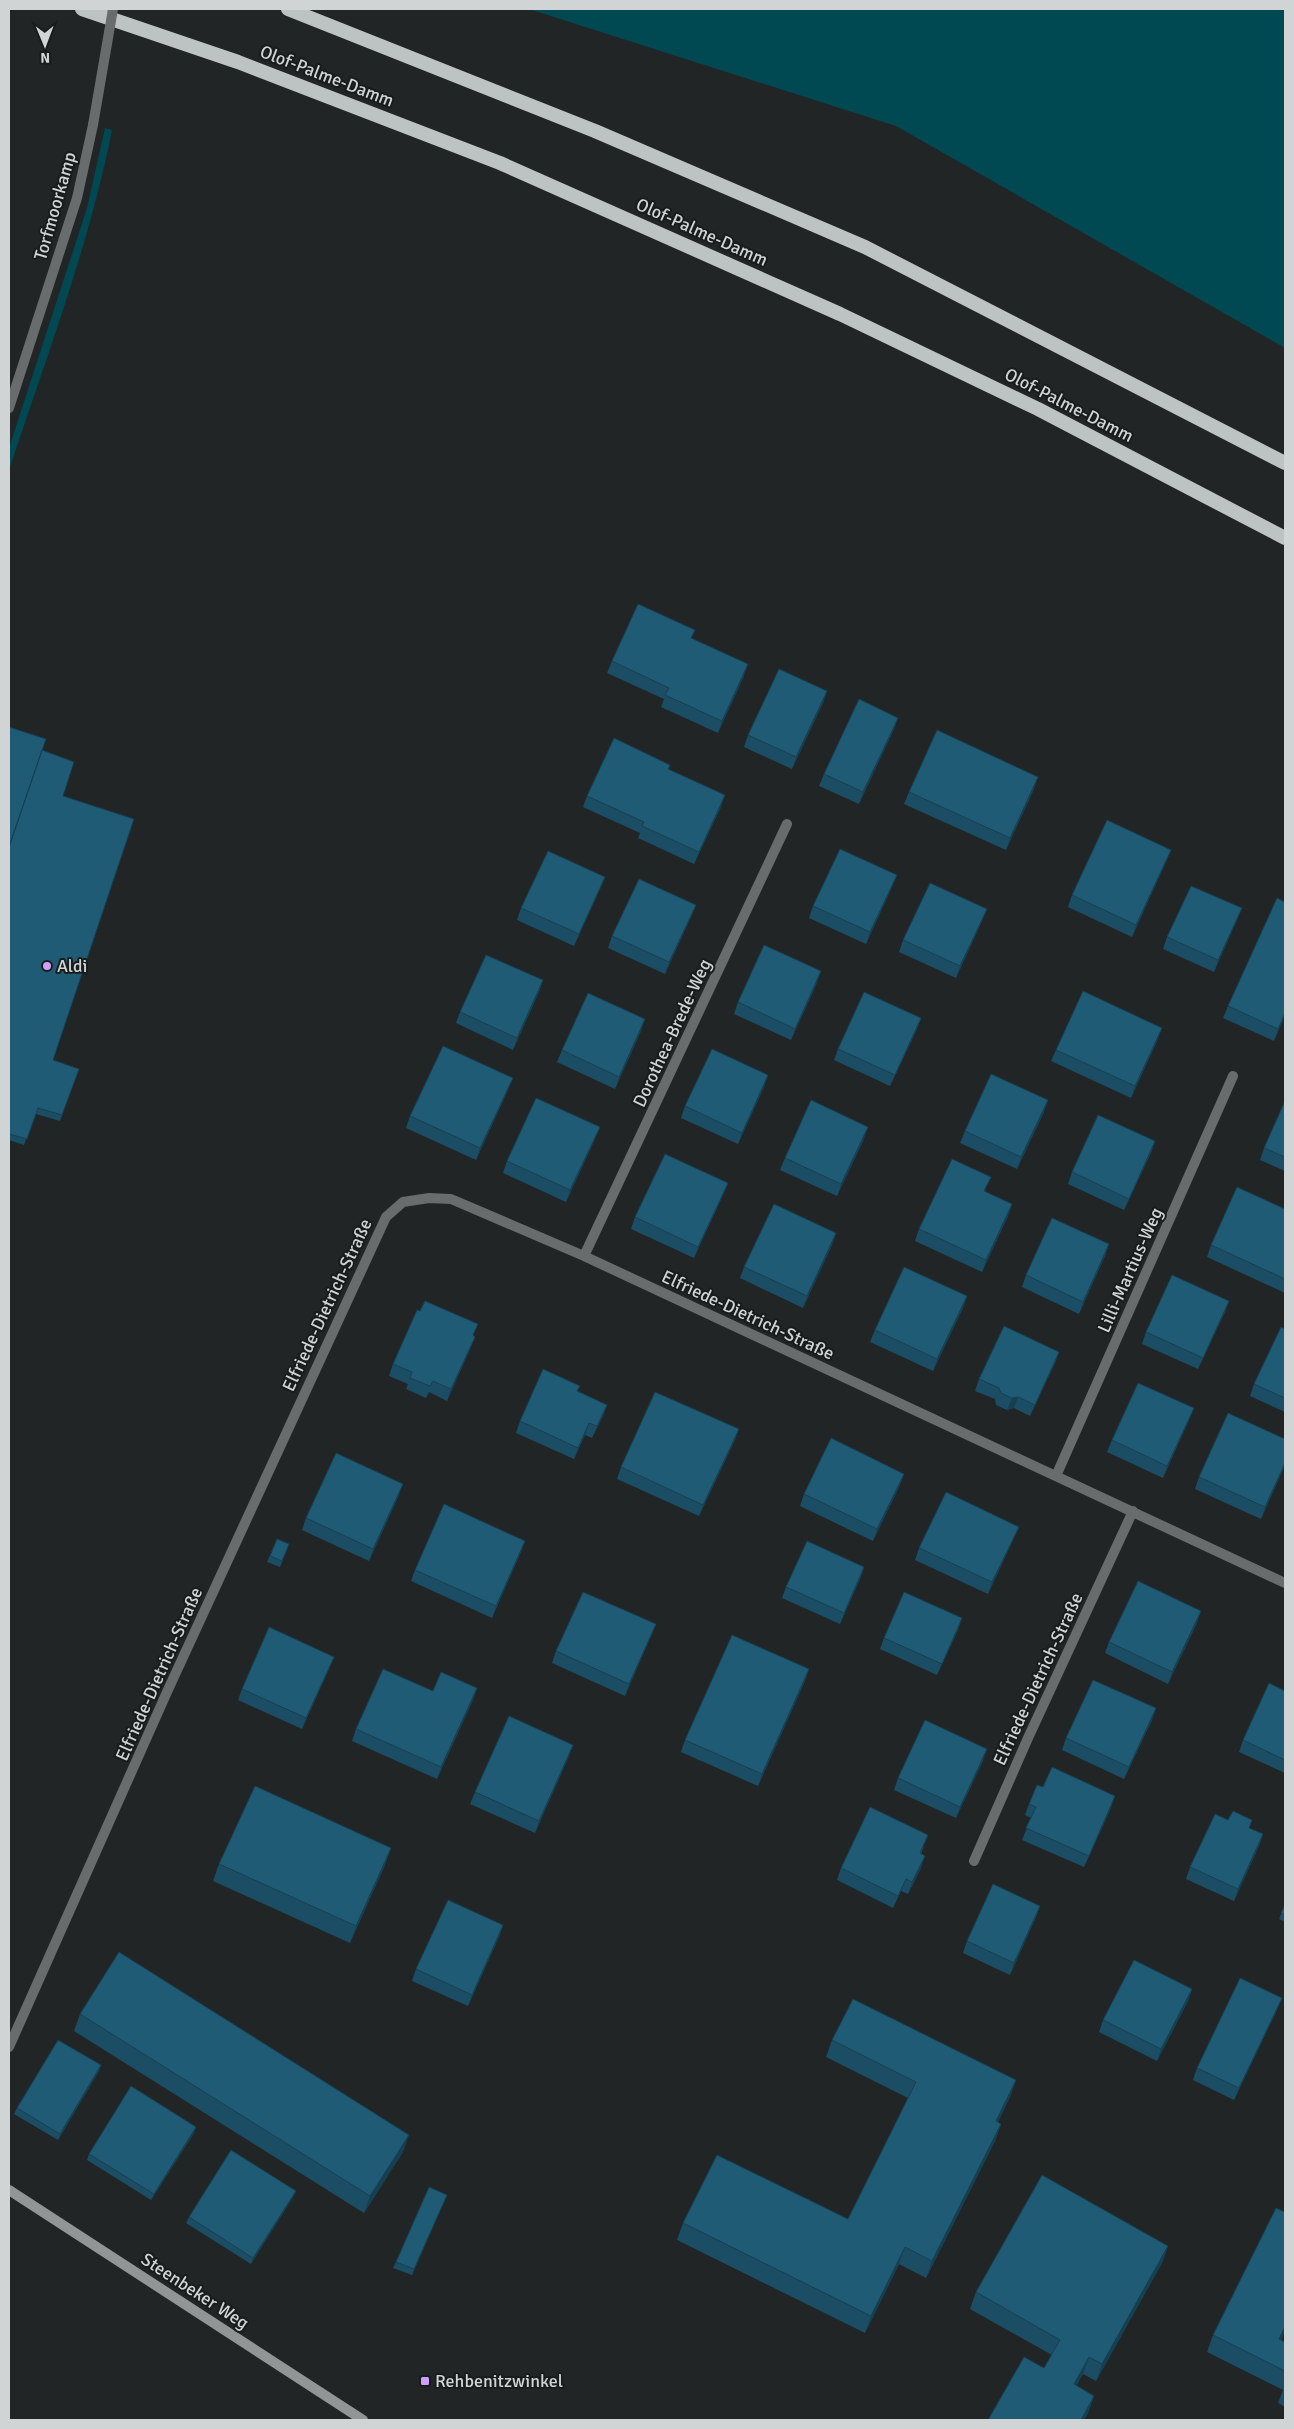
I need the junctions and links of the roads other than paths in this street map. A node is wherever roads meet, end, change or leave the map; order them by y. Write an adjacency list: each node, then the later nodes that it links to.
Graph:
1 (82, 9): 6 (highway, Olof-Palme-Damm)
2 (113, 9): 4 (street, Torfmoorkamp, bridge)
3 (288, 9): 5 (highway)
4 (9, 408)
5 (1285, 463)
6 (1285, 538)
7 (787, 824): 9 (street, Dorothea-Brede-Weg)
8 (1233, 1076): 10 (street, Lilli-Martius-Weg)
9 (584, 1256): 10 (street, Elfriede-Dietrich-Straße); 14 (street, Elfriede-Dietrich-Straße)
10 (1056, 1476): 11 (street, Elfriede-Dietrich-Straße)
11 (1133, 1512): 12 (street, Elfriede-Dietrich-Straße); 13 (street, Elfriede-Dietrich-Straße)
12 (1285, 1583)
13 (974, 1861)
14 (9, 2047)
15 (9, 2190): 16 (main road, Steenbeker Weg)
16 (363, 2420)

